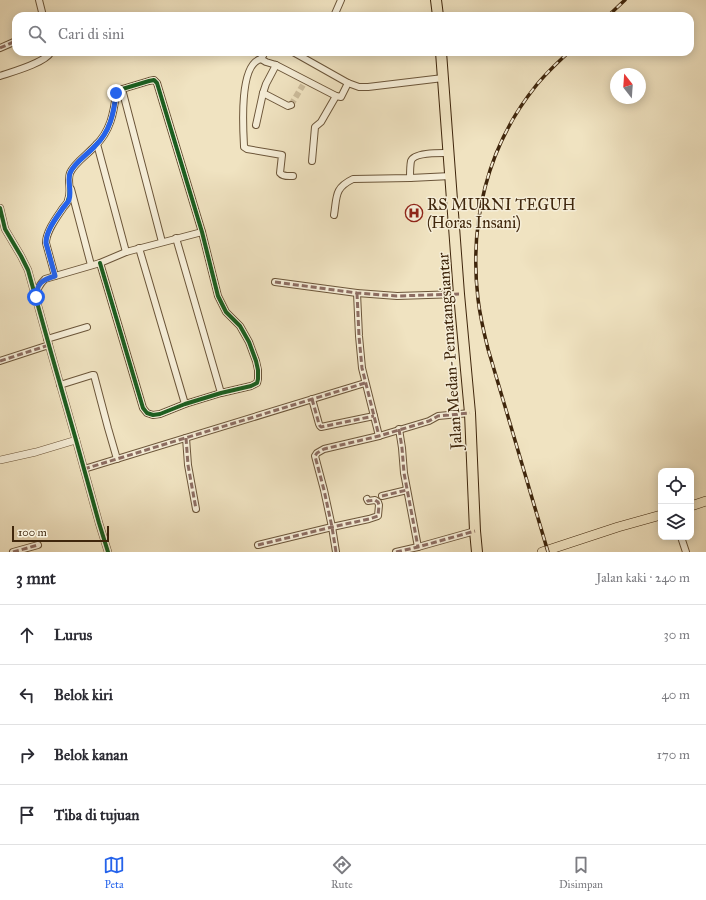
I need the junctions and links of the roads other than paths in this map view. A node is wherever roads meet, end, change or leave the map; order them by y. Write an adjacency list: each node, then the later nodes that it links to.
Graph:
1 (39, 0): 4 (street)
2 (341, 0): 5 (street)
3 (436, 0): 6 (highway)
4 (42, 12)
5 (336, 12)
6 (438, 12)
7 (12, 44): 8 (street)
8 (0, 48)
9 (48, 56): 15 (street)
10 (263, 56): 13 (street)
11 (300, 56): 17 (street)
12 (441, 56): 16 (highway, Jalan Medan-Pematangsiantar)
13 (261, 59): 14 (street); 26 (street)
14 (276, 65): 19 (street); 20 (street)
15 (0, 76)
16 (443, 78): 17 (street); 24 (highway, Jalan Medan-Pematangsiantar)
17 (348, 83): 20 (street)
18 (122, 89): 23 (street); 32 (street); 34 (street)
19 (263, 93): 21 (street); 22 (street)
20 (336, 96): 25 (street)
21 (291, 105)
22 (256, 125)
23 (97, 144): 29 (street); 36 (street)
24 (449, 153): 27 (highway, Jalan Medan-Pematangsiantar); 28 (street)
25 (312, 161)
26 (293, 176)
27 (451, 176): 28 (street); 42 (highway, Jalan Medan-Pematangsiantar)
28 (410, 178): 31 (street)
29 (69, 180): 38 (street); 39 (street)
30 (0, 209): 43 (street)
31 (334, 215)
32 (202, 232): 33 (street); 49 (street)
33 (176, 238): 34 (street); 49 (street)
34 (162, 242): 35 (street)
35 (139, 248): 36 (street); 51 (street)
36 (126, 252): 37 (street)
37 (100, 262): 38 (street); 51 (street)
38 (91, 265): 39 (street)
39 (55, 276): 43 (street)
40 (275, 282): 41 (street)
41 (357, 293): 42 (street); 47 (street)
42 (459, 294): 52 (highway, Jalan Medan-Pematangsiantar)
43 (36, 297): 45 (street)
44 (87, 327): 45 (street)
45 (48, 342): 46 (street); 48 (street)
46 (0, 361)
47 (365, 383): 50 (street); 53 (street)
48 (60, 385): 57 (street); 58 (street)
49 (221, 393): 51 (street)
50 (312, 399): 53 (street); 56 (street)
51 (185, 404)
52 (470, 413): 54 (street); 69 (highway, Jalan Medan-Pematangsiantar)
53 (374, 416): 55 (street)
54 (399, 429): 55 (street); 61 (street)
55 (379, 436): 68 (street)
56 (186, 438): 58 (street); 66 (street)
57 (76, 440): 59 (street); 60 (street)
58 (117, 459): 60 (street)
59 (0, 460)
60 (84, 469): 76 (street)
61 (407, 490): 62 (street); 73 (street)
62 (382, 496)
63 (367, 499): 68 (street)
64 (706, 501): 65 (main road)
65 (694, 505)
66 (196, 510)
67 (658, 516): 80 (main road)
68 (332, 527): 72 (street); 77 (street)
69 (475, 531): 73 (street); 79 (highway, Jalan Medan-Pematangsiantar)
70 (682, 540): 81 (street)
71 (38, 545): 74 (street)
72 (258, 545)
73 (418, 547): 78 (street)
74 (27, 550): 75 (street)
75 (13, 552)
76 (108, 552)
77 (336, 552)
78 (396, 552)
79 (477, 552)
80 (542, 552)
81 (686, 552)

